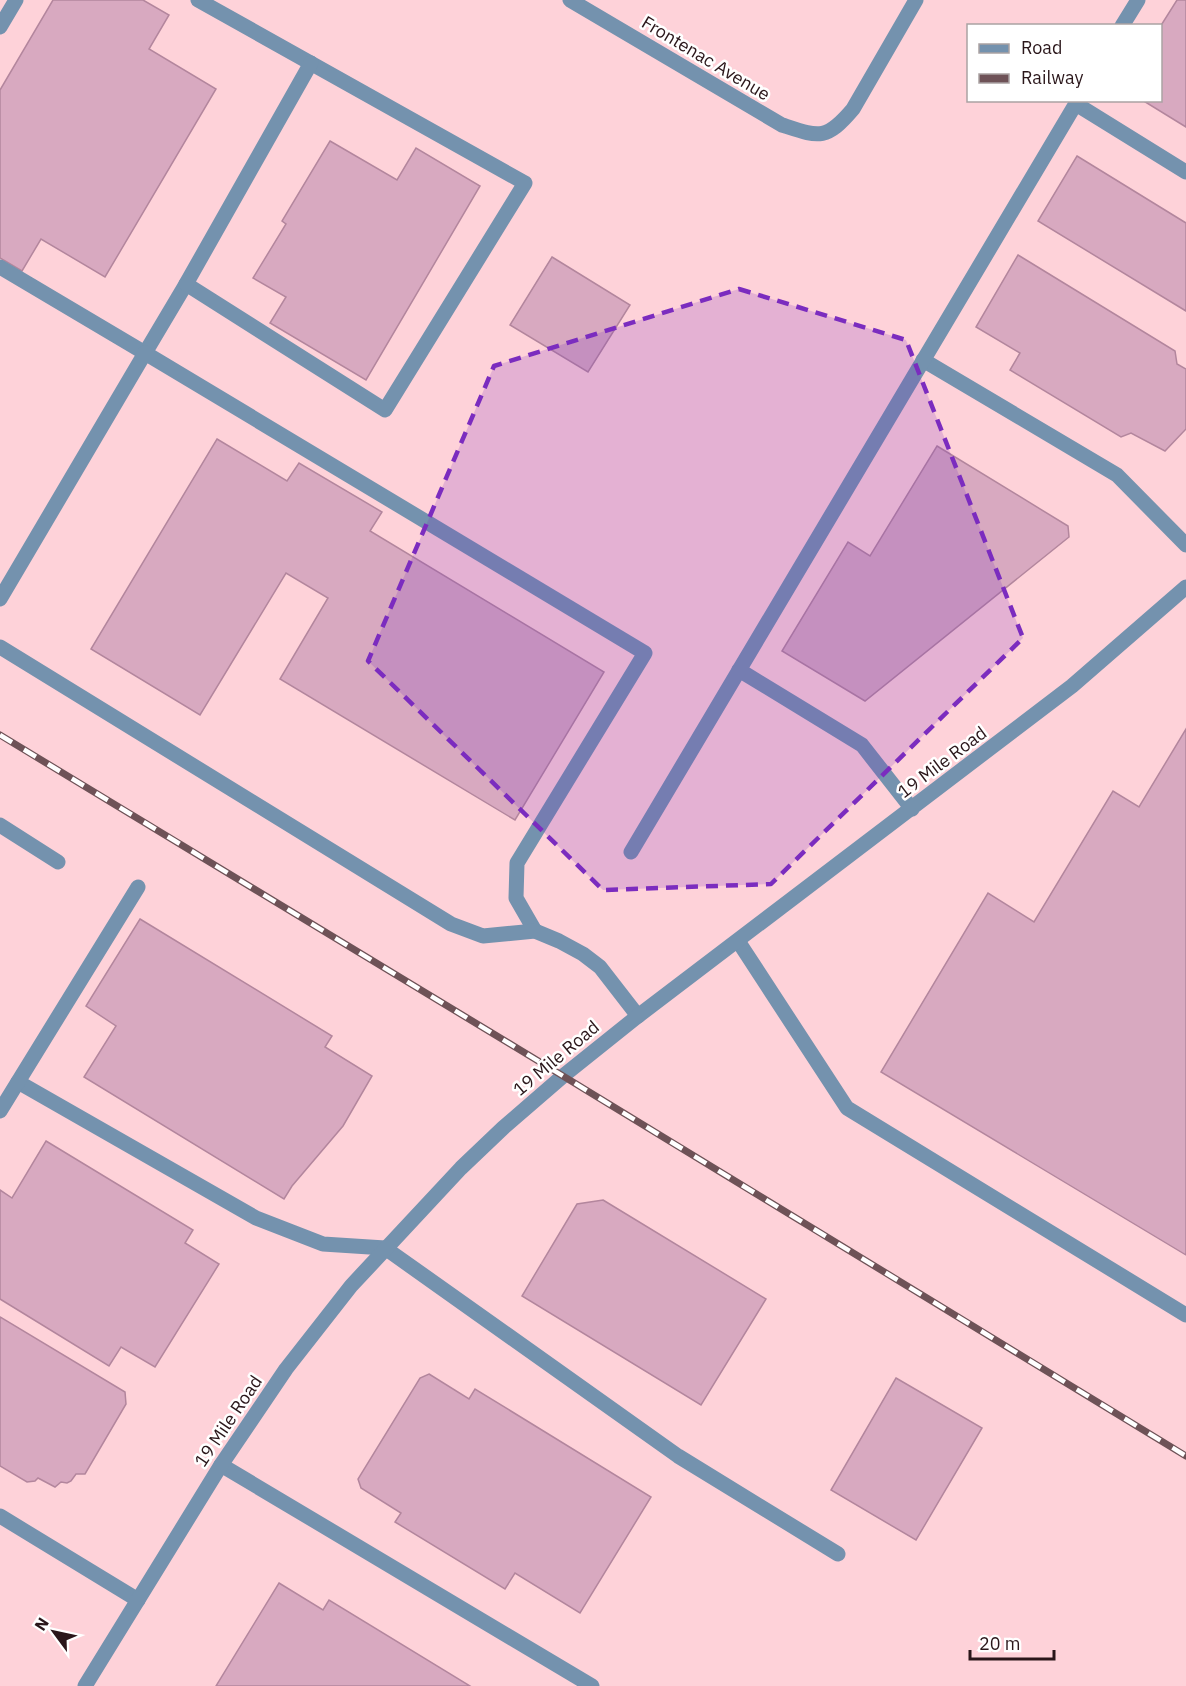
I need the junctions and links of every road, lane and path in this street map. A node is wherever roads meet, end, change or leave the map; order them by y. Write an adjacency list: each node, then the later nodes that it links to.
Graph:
1 (16, 0): 7 (street)
2 (198, 0): 8 (street)
3 (570, 0): 4 (street, Frontenac Avenue)
4 (916, 0)
5 (1138, 0): 6 (street)
6 (1123, 24)
7 (0, 27)
8 (311, 63): 12 (street); 12 (street)
9 (1077, 102): 10 (street); 14 (street)
10 (1186, 172)
11 (0, 267): 13 (street)
12 (186, 284): 13 (street)
13 (145, 353): 17 (street); 25 (street)
14 (923, 360): 15 (street); 19 (street)
15 (1186, 546)
16 (1186, 587): 20 (street, 19 Mile Road)
17 (0, 599)
18 (0, 647): 25 (street)
19 (739, 670): 20 (street); 22 (street)
20 (912, 809): 26 (street, 19 Mile Road)
21 (0, 825): 23 (street)
22 (631, 852)
23 (58, 862)
24 (138, 886): 28 (street)
25 (535, 931): 27 (street)
26 (738, 941): 27 (street, 19 Mile Road); 31 (street)
27 (638, 1016): 30 (street, 19 Mile Road)
28 (18, 1082): 29 (street); 30 (street)
29 (0, 1111)
30 (385, 1248): 32 (street, 19 Mile Road); 34 (street)
31 (1186, 1315)
32 (221, 1465): 35 (street, 19 Mile Road); 37 (street)
33 (0, 1516): 35 (street)
34 (838, 1554)
35 (138, 1599): 36 (street, 19 Mile Road)
36 (88, 1685)
37 (591, 1686)

